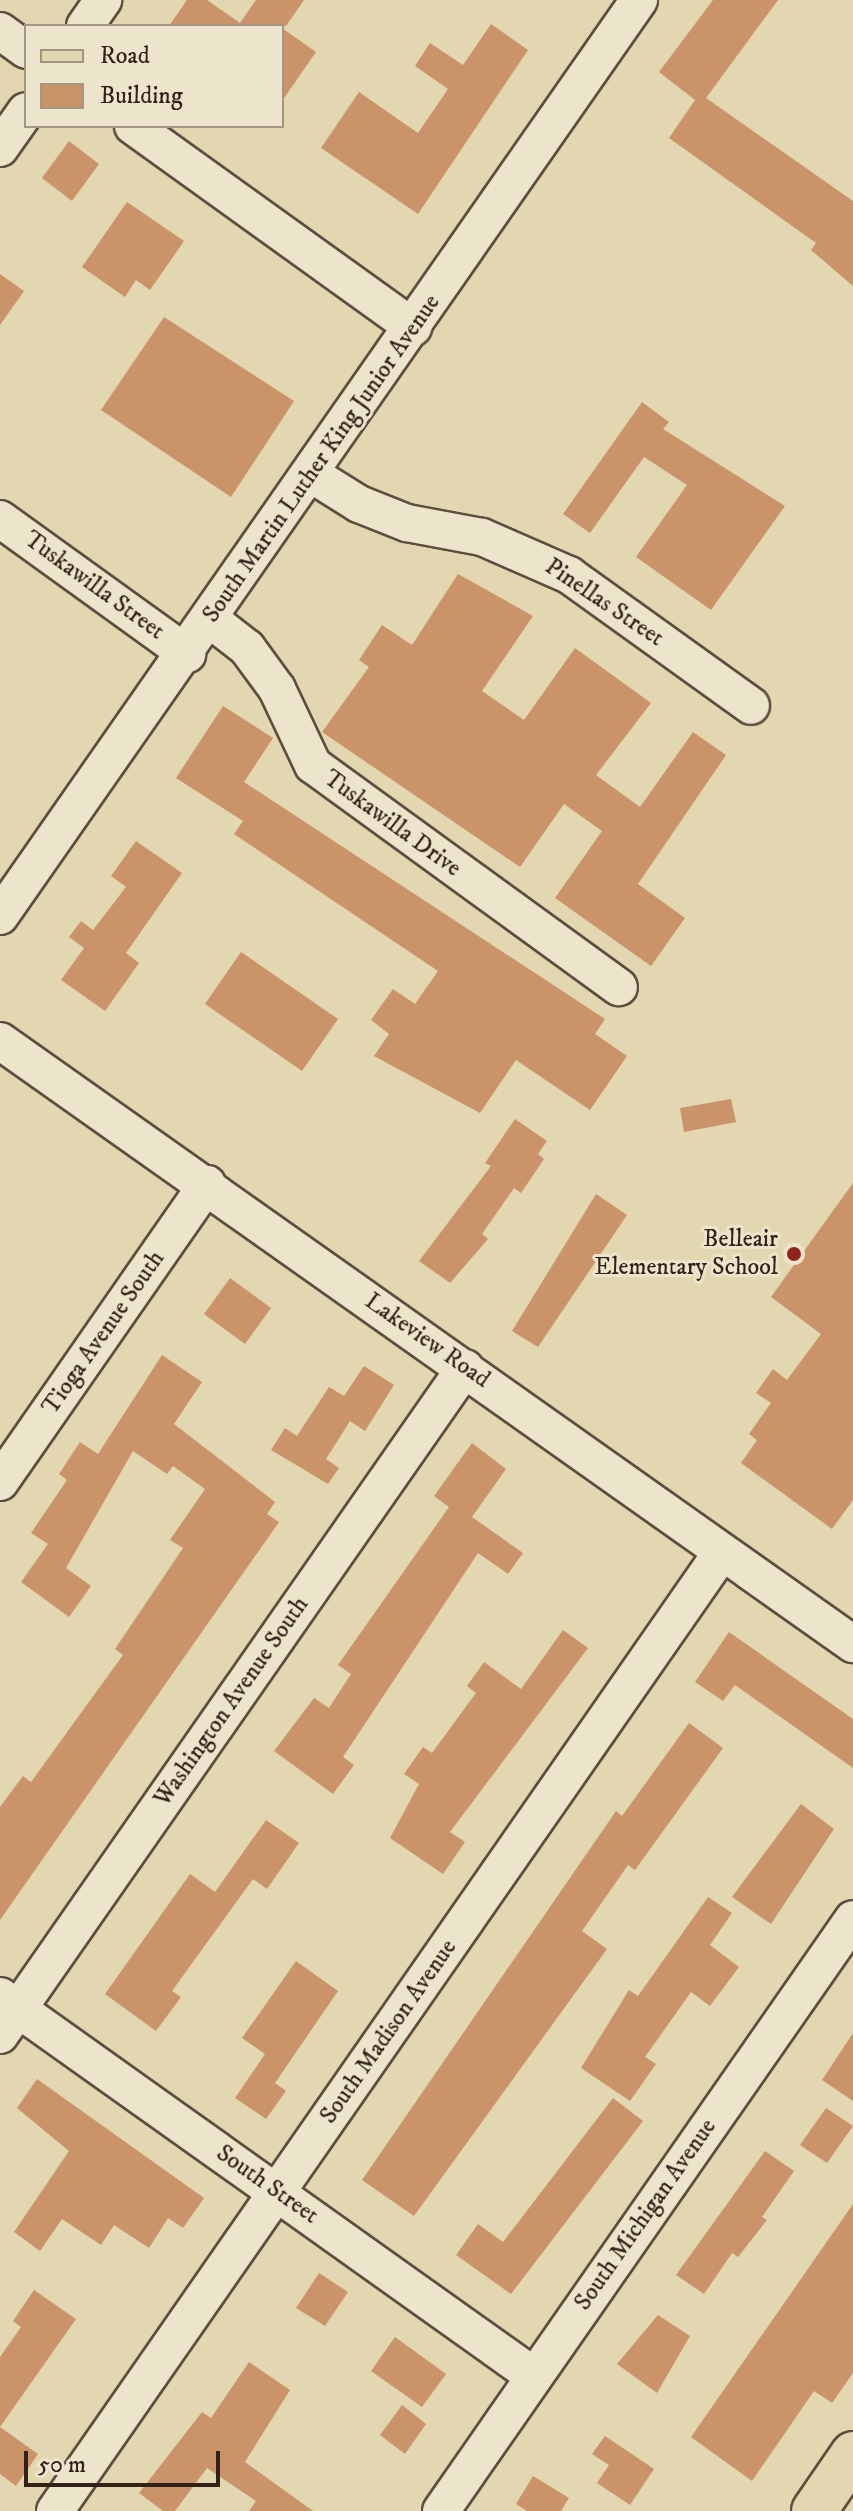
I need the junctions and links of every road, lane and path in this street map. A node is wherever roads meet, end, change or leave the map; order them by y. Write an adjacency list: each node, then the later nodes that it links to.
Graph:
1 (103, 0): 3 (street)
2 (639, 0): 9 (street, South Martin Luther King Junior Avenue)
3 (86, 24)
4 (0, 31): 5 (street)
5 (24, 49)
6 (24, 114): 8 (street)
7 (136, 128): 9 (street)
8 (0, 148)
9 (413, 327): 10 (street, South Martin Luther King Junior Avenue)
10 (311, 474): 12 (street, South Martin Luther King Junior Avenue); 14 (street, Pinellas Street)
11 (0, 519): 13 (street, Tuskawilla Street)
12 (211, 620): 13 (street, South Martin Luther King Junior Avenue); 16 (street, Tuskawilla Drive)
13 (187, 654): 15 (street, South Martin Luther King Junior Avenue)
14 (751, 706)
15 (0, 916)
16 (619, 987)
17 (0, 1041): 18 (street, Lakeview Road)
18 (207, 1184): 19 (street, Lakeview Road); 20 (street, Tioga Avenue South)
19 (465, 1368): 21 (street, Lakeview Road); 24 (street, Washington Avenue South)
20 (0, 1482)
21 (722, 1552): 22 (street, Lakeview Road); 25 (street, South Madison Avenue)
22 (853, 1644)
23 (853, 1919): 26 (street, South Michigan Avenue)
24 (6, 2014): 25 (street, South Street)
25 (277, 2192): 26 (street, South Street); 28 (street, South Madison Avenue)
26 (534, 2376): 29 (street, South Michigan Avenue)
27 (853, 2454): 30 (main road)
28 (55, 2511)
29 (441, 2511)
30 (814, 2511)

